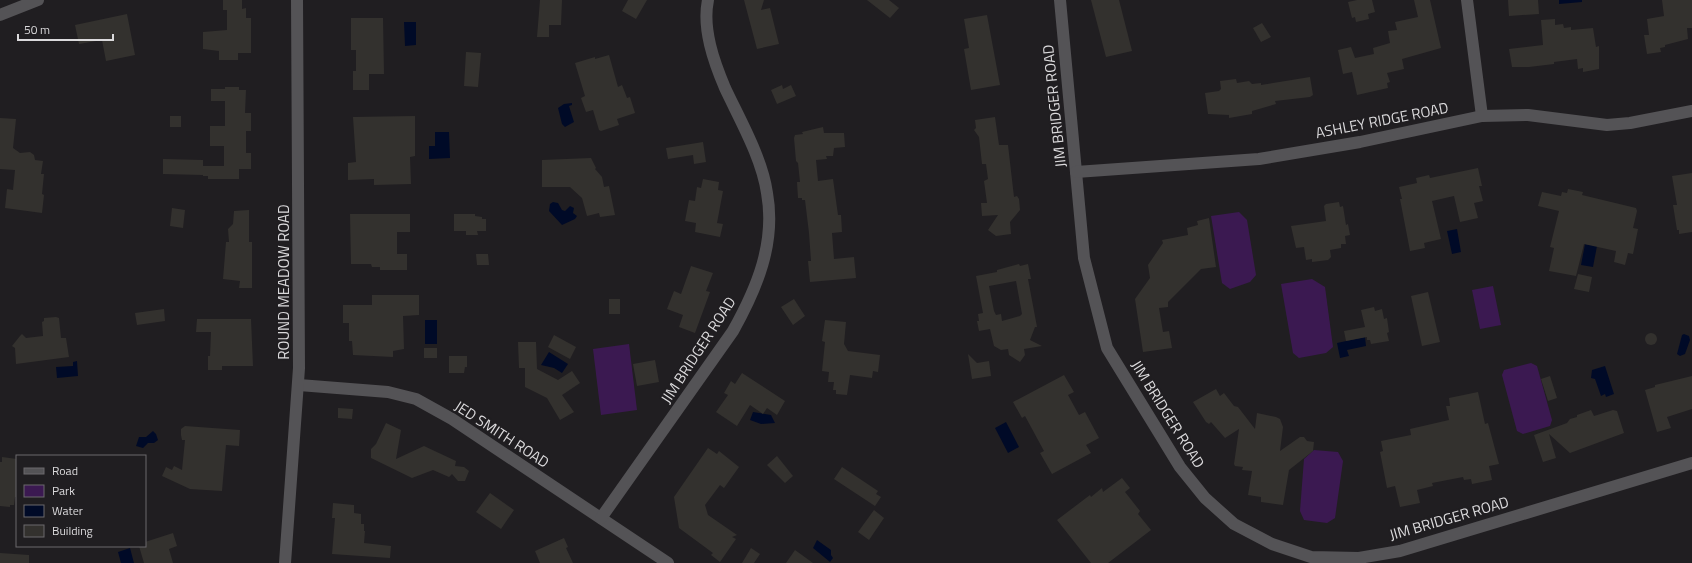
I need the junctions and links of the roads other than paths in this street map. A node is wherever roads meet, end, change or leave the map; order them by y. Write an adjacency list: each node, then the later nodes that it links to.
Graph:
1 (38, 0): 6 (street)
2 (297, 0): 10 (street, ROUND MEADOW ROAD)
3 (708, 0): 12 (street, JIM BRIDGER ROAD)
4 (1060, 0): 9 (street, JIM BRIDGER ROAD)
5 (1467, 0): 8 (street)
6 (0, 16)
7 (1692, 110): 8 (street, ASHLEY RIDGE ROAD)
8 (1482, 116): 9 (street, ASHLEY RIDGE ROAD)
9 (1076, 172): 11 (street, JIM BRIDGER ROAD)
10 (299, 385): 12 (street, JED SMITH ROAD); 13 (street, ROUND MEADOW ROAD)
11 (1692, 463)
12 (602, 518): 14 (street, JED SMITH ROAD)
13 (285, 563)
14 (668, 563)

